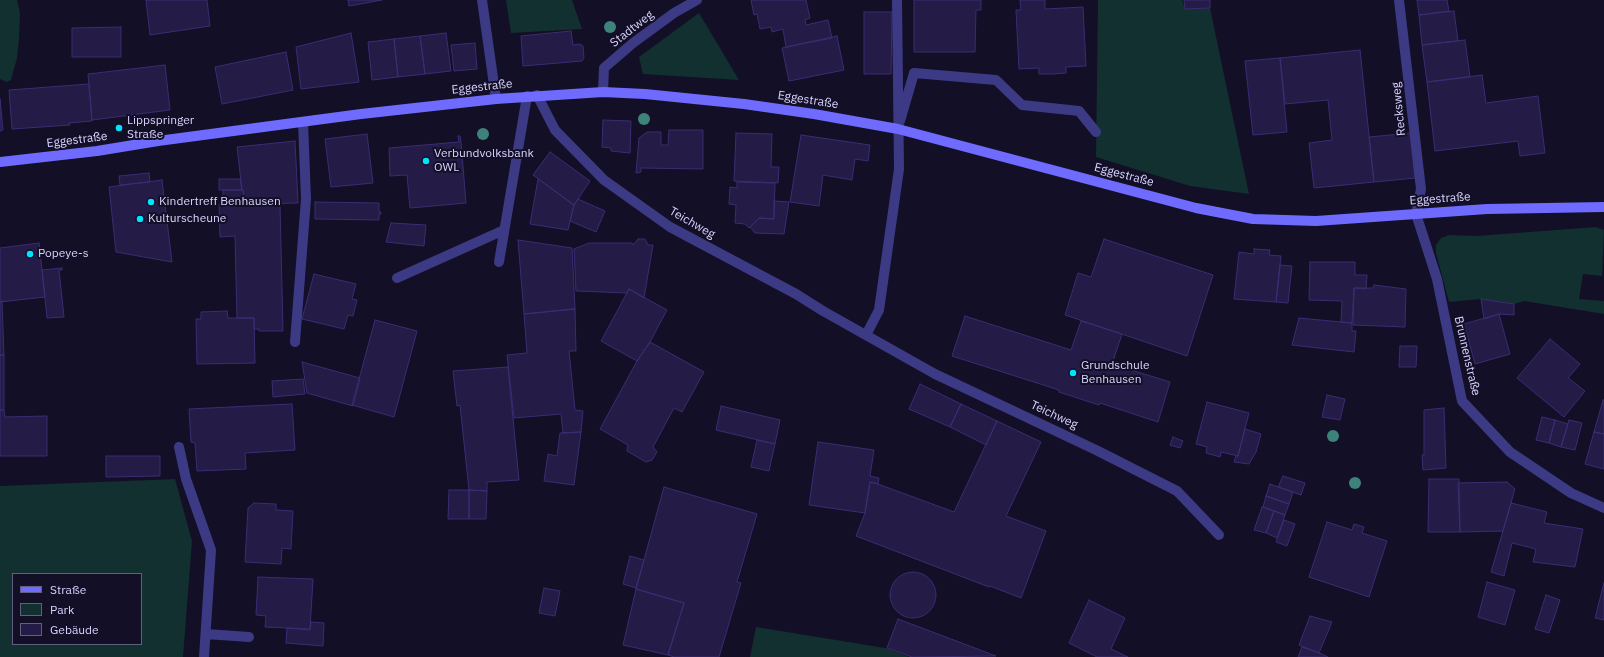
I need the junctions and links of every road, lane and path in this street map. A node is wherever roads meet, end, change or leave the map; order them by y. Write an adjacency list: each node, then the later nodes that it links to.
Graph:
1 (482, 0): 7 (street)
2 (697, 0): 5 (street, Stadtweg)
3 (897, 0): 9 (street)
4 (1399, 0): 13 (street, Recksweg)
5 (603, 92): 6 (main road, Eggestraße); 9 (main road, Eggestraße)
6 (532, 96): 7 (main road, Eggestraße); 14 (street); 17 (street, Teichweg)
7 (496, 99): 8 (main road, Eggestraße)
8 (303, 122): 11 (main road, Eggestraße); 18 (street)
9 (898, 129): 10 (street); 13 (main road, Eggestraße); 17 (street)
10 (1096, 132)
11 (0, 162)
12 (1604, 207): 13 (main road, Eggestraße)
13 (1416, 214): 20 (street, Brunnenstraße)
14 (504, 230): 15 (street); 16 (street)
15 (499, 262)
16 (397, 278)
17 (866, 336): 21 (street, Teichweg)
18 (296, 342)
19 (179, 447): 22 (street)
20 (1604, 508)
21 (1219, 535)
22 (206, 634): 23 (street); 24 (street)
23 (249, 637)
24 (204, 657)

